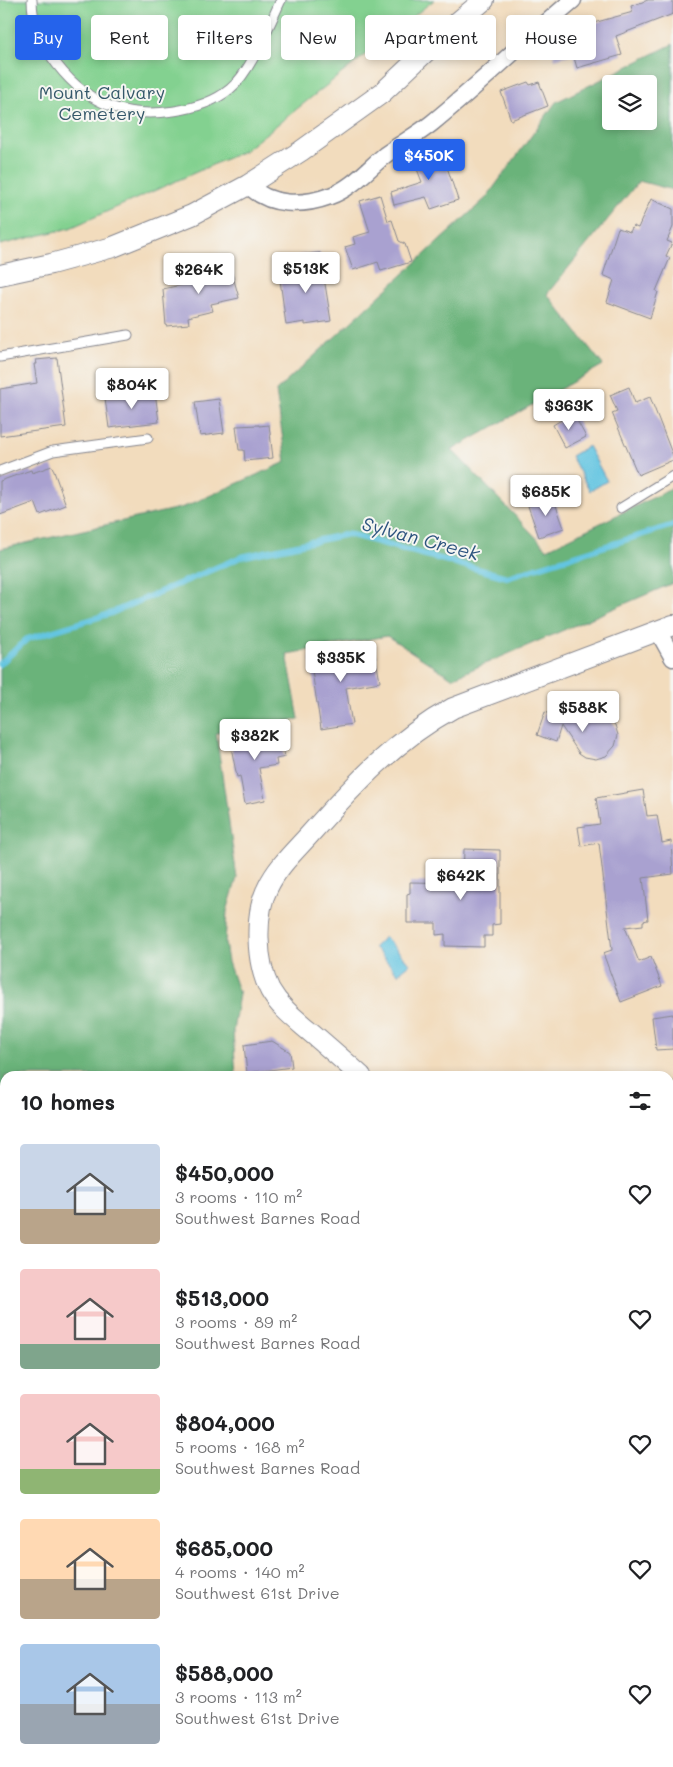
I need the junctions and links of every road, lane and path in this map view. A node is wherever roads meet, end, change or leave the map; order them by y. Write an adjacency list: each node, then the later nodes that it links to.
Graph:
1 (32, 0): 2 (lane)
2 (281, 0)
3 (484, 0): 5 (street)
4 (573, 0): 5 (street)
5 (248, 185): 6 (street)
6 (0, 275)
7 (128, 335): 8 (lane)
8 (0, 357)
9 (148, 438): 10 (lane)
10 (0, 471)
11 (673, 476): 12 (lane)
12 (621, 508)
13 (665, 628): 14 (street); 15 (street)
14 (673, 658)
15 (355, 1071)

